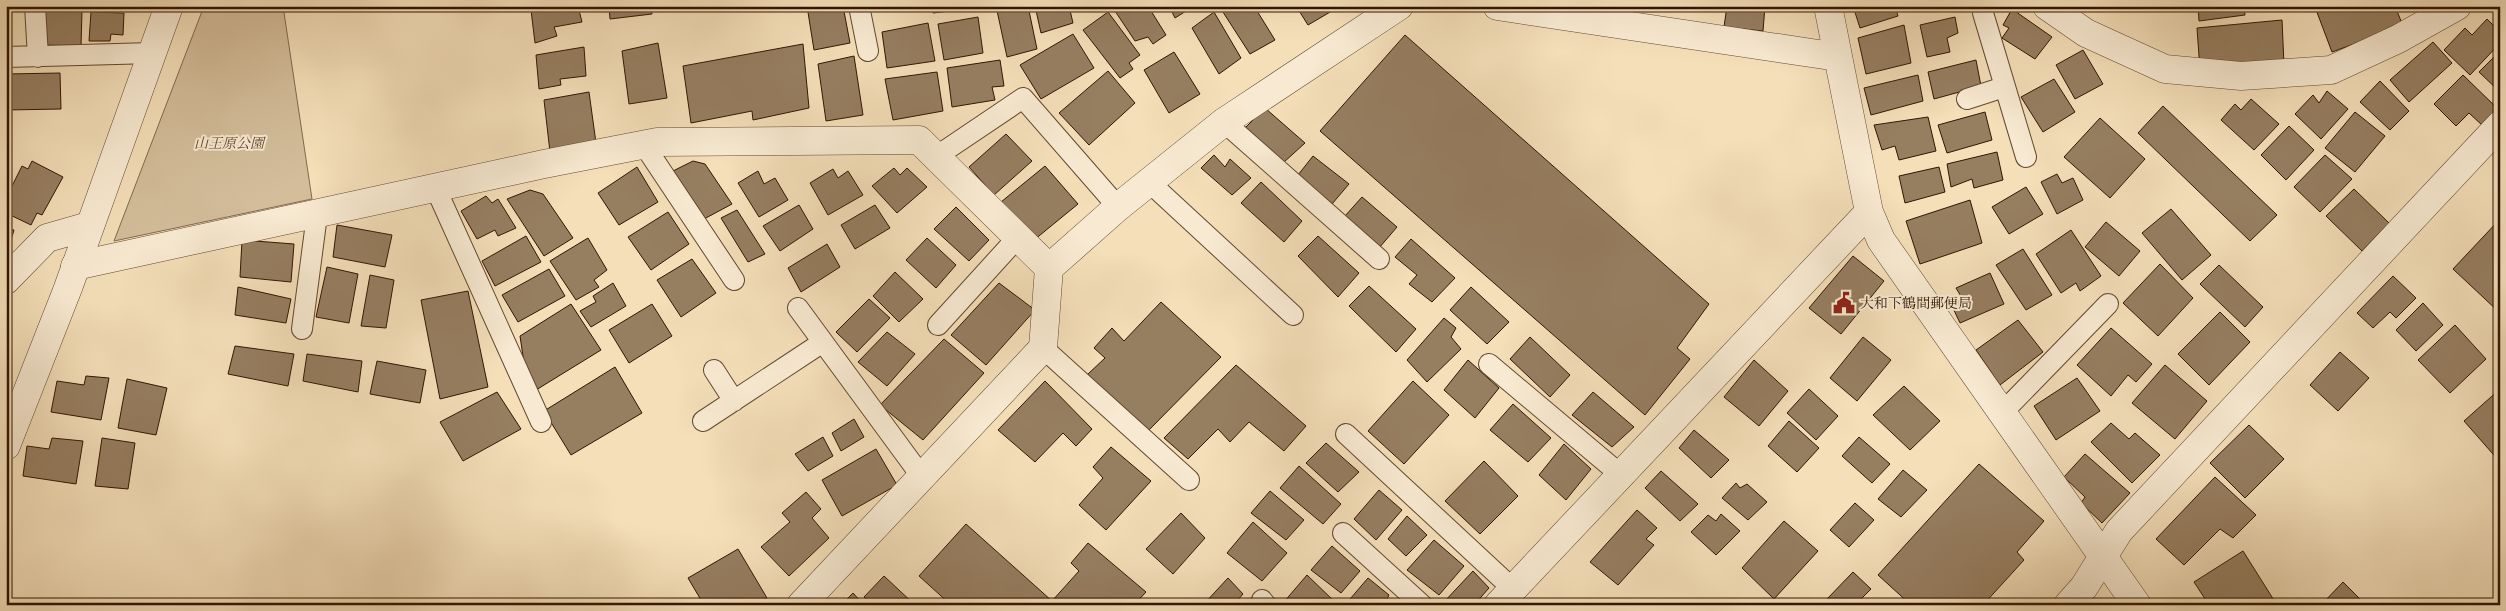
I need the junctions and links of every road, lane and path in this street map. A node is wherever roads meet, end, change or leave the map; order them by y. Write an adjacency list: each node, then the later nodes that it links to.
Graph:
1 (35, 6): 13 (lane)
2 (169, 6): 11 (street)
3 (859, 6): 10 (lane)
4 (1399, 6): 17 (street)
5 (1497, 6): 14 (street)
6 (1828, 6): 14 (street)
7 (1983, 6): 15 (lane)
8 (2047, 6): 9 (street)
9 (2456, 6)
10 (868, 51)
11 (152, 53): 13 (lane); 27 (street)
12 (6, 57): 13 (lane)
13 (38, 57)
14 (1838, 57): 25 (street)
15 (2004, 86): 16 (lane); 21 (lane)
16 (1967, 99)
17 (1224, 122): 22 (street); 29 (lane)
18 (2500, 125): 53 (street)
19 (644, 145): 20 (street); 23 (street); 33 (lane)
20 (937, 156): 24 (lane); 28 (street)
21 (2026, 157)
22 (1149, 182): 24 (street); 36 (lane)
23 (436, 189): 26 (street); 46 (lane)
24 (1118, 207): 31 (street)
25 (1869, 212): 44 (street); 49 (street)
26 (317, 214): 30 (street); 38 (lane)
27 (89, 226): 30 (street); 32 (street)
28 (1018, 238): 31 (street); 37 (lane)
29 (1379, 259)
30 (75, 266): 48 (street)
31 (1050, 268): 40 (street)
32 (6, 280)
33 (734, 280)
34 (2108, 304): 44 (lane)
35 (798, 308): 39 (lane)
36 (1293, 315)
37 (938, 325)
38 (302, 329)
39 (823, 342): 43 (lane); 50 (lane)
40 (1043, 348): 50 (street); 51 (lane)
41 (1490, 364): 49 (lane)
42 (714, 370): 43 (lane)
43 (734, 401): 45 (lane)
44 (2001, 414): 53 (street)
45 (703, 421)
46 (541, 422)
47 (1346, 434): 54 (lane)
48 (6, 446)
49 (1621, 474): 54 (street)
50 (922, 477): 55 (street)
51 (1189, 480)
52 (1343, 533): 56 (lane)
53 (2103, 556): 57 (street); 58 (street)
54 (1506, 597)
55 (801, 605)
56 (1422, 605)
57 (2068, 605)
58 (2137, 605)

